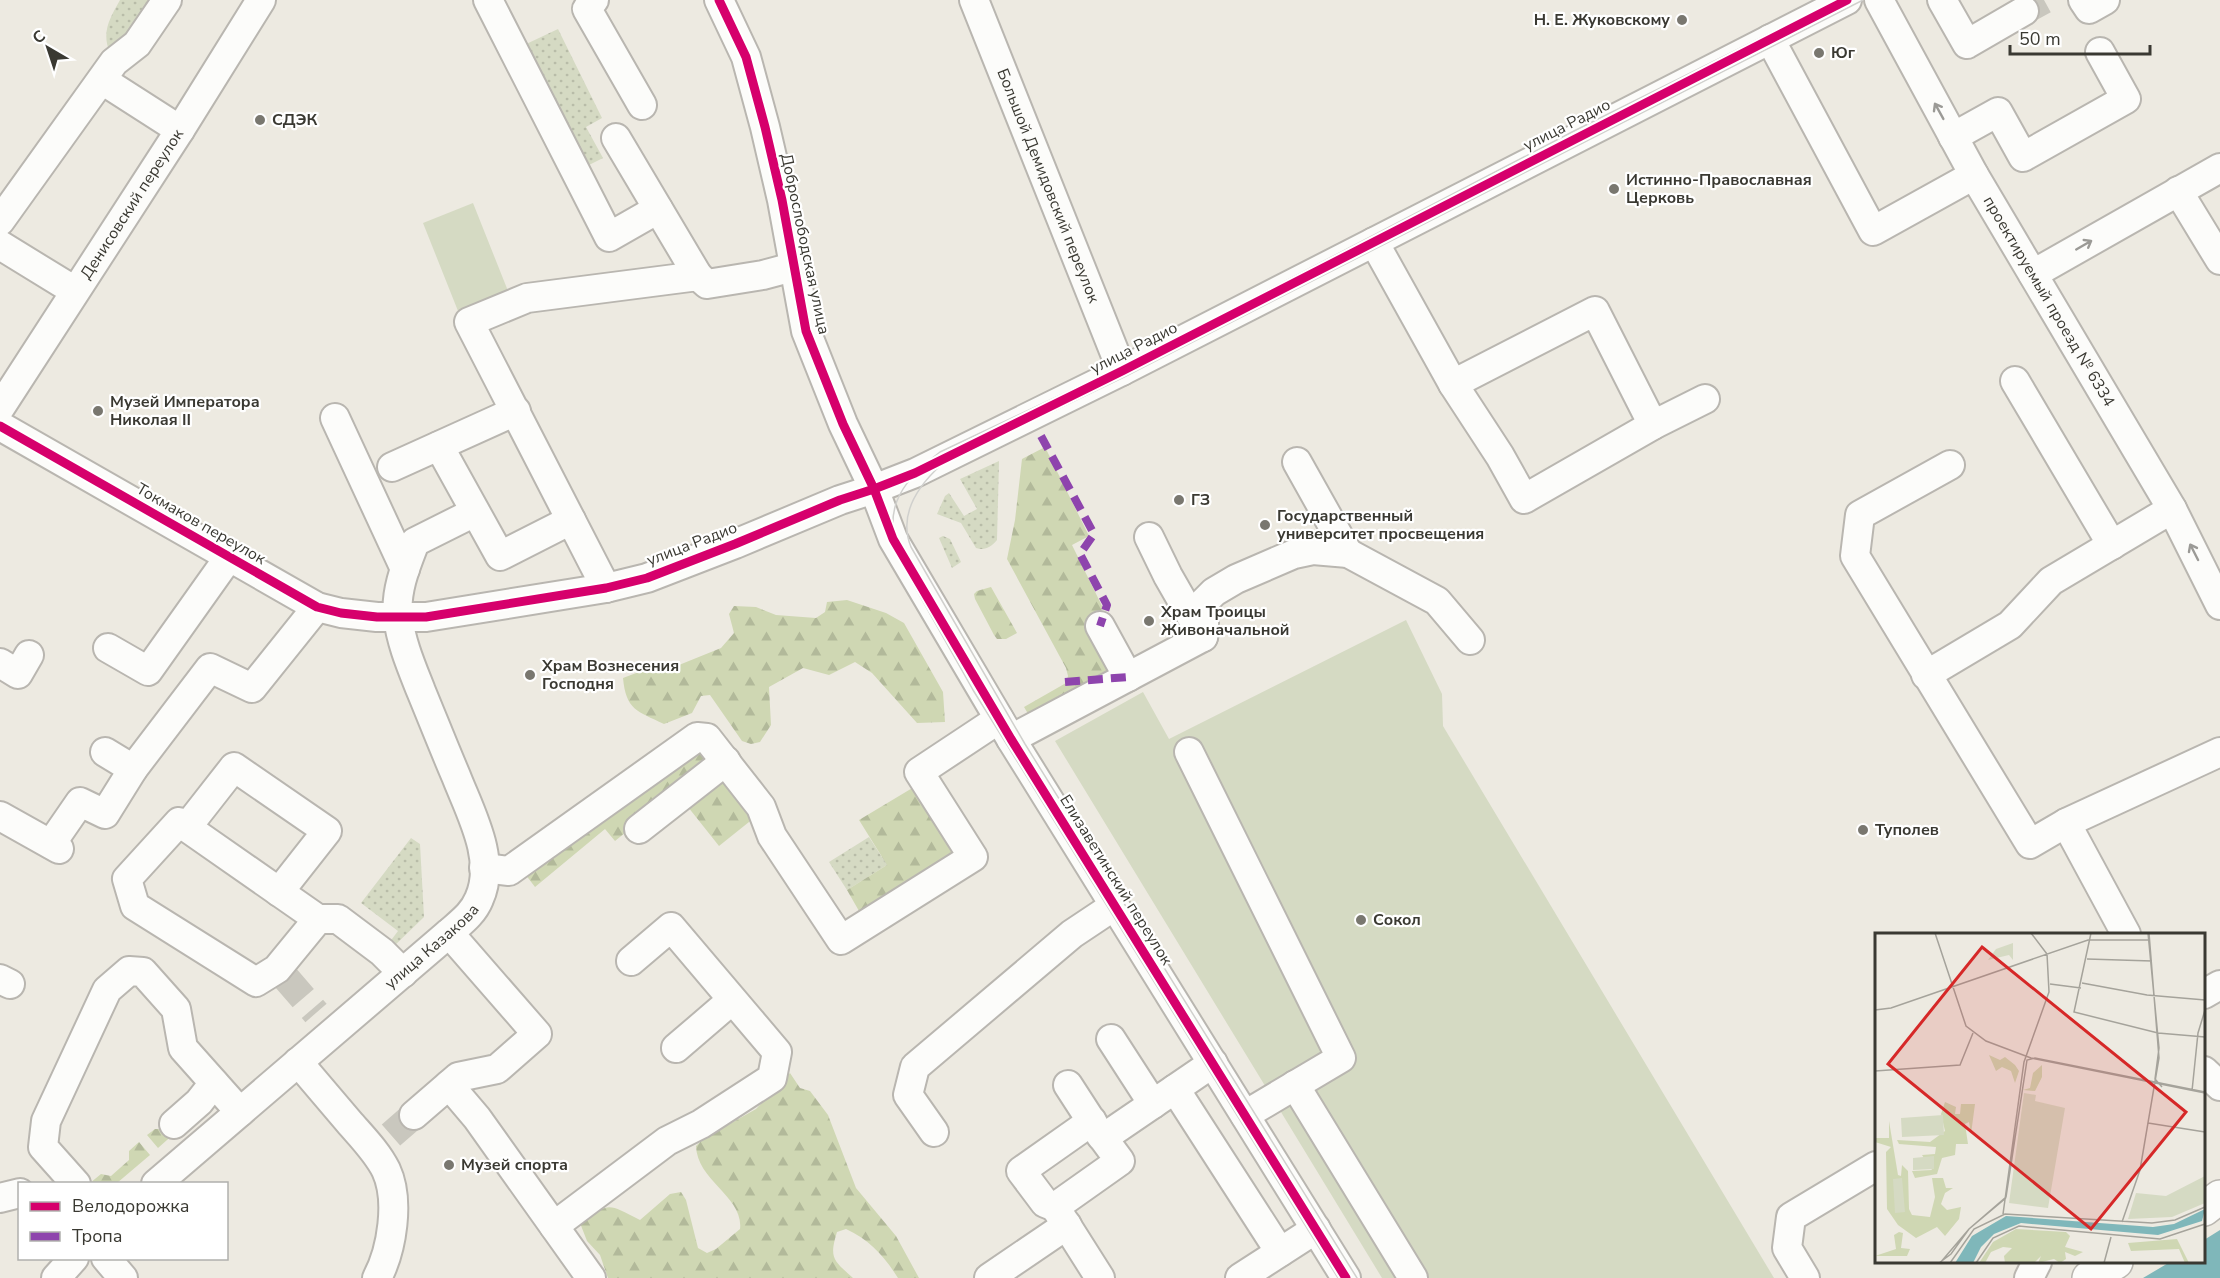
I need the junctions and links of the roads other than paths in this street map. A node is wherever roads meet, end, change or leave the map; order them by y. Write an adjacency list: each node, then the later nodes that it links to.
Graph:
1 (167, 0): 15 (street)
2 (261, 0): 17 (street, Денисовский переулок)
3 (488, 0): 23 (street)
4 (594, 0): 16 (street)
5 (719, 0): 28 (street, Доброслободская улица)
6 (974, 0): 32 (street, Большой Демидовский переулок)
7 (1847, 0): 13 (street, улица Радио)
8 (1879, 0): 18 (street, проектируемый проезд № 6334, one-way to 8)
9 (1942, 0): 12 (street)
10 (2083, 0): 11 (street)
11 (2105, 0)
12 (2024, 11)
13 (1770, 39): 21 (street); 25 (street, улица Радио)
14 (2100, 52): 18 (street)
15 (102, 80): 17 (street); 24 (street)
16 (642, 105)
17 (180, 130): 31 (street, Денисовский переулок)
18 (1953, 137): 21 (street, проектируемый проезд № 6334)
19 (616, 138): 23 (street)
20 (2220, 168): 22 (street)
21 (1974, 175): 29 (street, проектируемый проезд № 6334)
22 (2178, 192): 27 (street); 29 (street, one-way to 22)
23 (658, 209): 30 (street)
24 (0, 221)
25 (1374, 242): 32 (street, улица Радио); 34 (street)
26 (0, 245): 31 (street)
27 (2220, 260)
28 (793, 267): 30 (street); 45 (street, Доброслободская улица)
29 (2033, 274): 46 (street, проектируемый проезд № 6334)
30 (698, 276): 37 (street)
31 (75, 291): 36 (street, Денисовский переулок)
32 (1122, 371): 45 (street, улица Радио)
33 (2015, 381): 50 (street)
34 (1453, 384): 39 (street); 39 (street)
35 (1705, 399): 39 (street)
36 (0, 408)
37 (516, 411): 41 (street); 48 (street)
38 (335, 418): 53 (street)
39 (1653, 425)
40 (0, 426): 52 (street, Токмаков переулок)
41 (439, 446): 44 (street); 47 (street)
42 (1297, 462): 51 (street)
43 (1950, 465): 64 (street)
44 (392, 467)
45 (874, 489): 54 (street, улица Радио); 66 (street, Елизаветинский переулок)
46 (2172, 509): 50 (street); 55 (street, проектируемый проезд № 6334, one-way to 46)
47 (475, 512): 48 (street); 53 (street)
48 (571, 520): 54 (street)
49 (1149, 537): 59 (street)
50 (2112, 545): 64 (street)
51 (1348, 553): 59 (street); 60 (street)
52 (228, 557): 56 (street, Токмаков переулок); 61 (street)
53 (405, 569): 57 (street)
54 (606, 588): 57 (street, улица Радио)
55 (2220, 605)
56 (317, 607): 57 (street, Токмаков переулок); 71 (street)
57 (398, 617): 76 (street, улица Казакова)
58 (1100, 626): 65 (street)
59 (1203, 637): 65 (street)
60 (1470, 640)
61 (108, 648)
62 (29, 655): 63 (street)
63 (0, 663)
64 (1926, 675): 73 (street)
65 (1128, 677): 66 (street)
66 (1005, 729): 70 (street); 78 (street, Елизаветинский переулок)
67 (105, 752): 71 (street)
68 (1189, 752): 95 (street)
69 (2220, 752): 73 (street)
70 (726, 761): 75 (street); 76 (street)
71 (133, 769): 72 (street)
72 (0, 816)
73 (2067, 823): 81 (street)
74 (187, 827): 77 (street); 77 (street); 79 (street)
75 (639, 829)
76 (484, 868): 80 (street, улица Казакова)
77 (279, 892): 79 (street)
78 (1114, 906): 90 (street, Елизаветинский переулок); 103 (street)
79 (318, 919): 83 (street)
80 (448, 933): 83 (street, улица Казакова); 93 (street)
81 (2125, 933)
82 (631, 961): 86 (street)
83 (403, 973): 89 (street, улица Казакова)
84 (2220, 985): 85 (street)
85 (2205, 993)
86 (732, 1000): 88 (street); 112 (street)
87 (1112, 1040): 97 (street)
88 (676, 1048)
89 (298, 1062): 98 (street, улица Казакова); 121 (street)
90 (1213, 1063): 97 (street); 100 (street, Елизаветинский переулок)
91 (2205, 1072): 96 (street)
92 (214, 1083): 98 (street); 101 (street); 105 (street)
93 (448, 1085): 99 (street); 112 (street)
94 (1068, 1085): 102 (street)
95 (1295, 1085): 100 (street); 127 (street)
96 (2220, 1086)
97 (1164, 1096): 102 (street); 114 (street)
98 (240, 1112): 106 (street, улица Казакова)
99 (414, 1115)
100 (1245, 1115): 113 (street, Елизаветинский переулок)
101 (174, 1124)
102 (1097, 1129): 111 (street); 111 (street)
103 (934, 1132)
104 (1875, 1167): 128 (street)
105 (74, 1182)
106 (158, 1182)
107 (18, 1194): 109 (street)
108 (2220, 1197): 110 (main road)
109 (0, 1198)
110 (2205, 1208)
111 (1061, 1216): 123 (street); 124 (street)
112 (554, 1226): 122 (street)
113 (1316, 1229): 114 (street); 126 (street, Елизаветинский переулок)
114 (1281, 1252): 125 (street)
115 (72, 1260): 119 (street)
116 (108, 1260): 120 (street)
117 (2036, 1263): 129 (street)
118 (2114, 1263): 130 (main road)
119 (56, 1278)
120 (123, 1278)
121 (377, 1278)
122 (591, 1278)
123 (989, 1278)
124 (1100, 1278)
125 (1240, 1278)
126 (1346, 1278)
127 (1413, 1278)
128 (1805, 1278)
129 (2029, 1278)
130 (2089, 1278)

